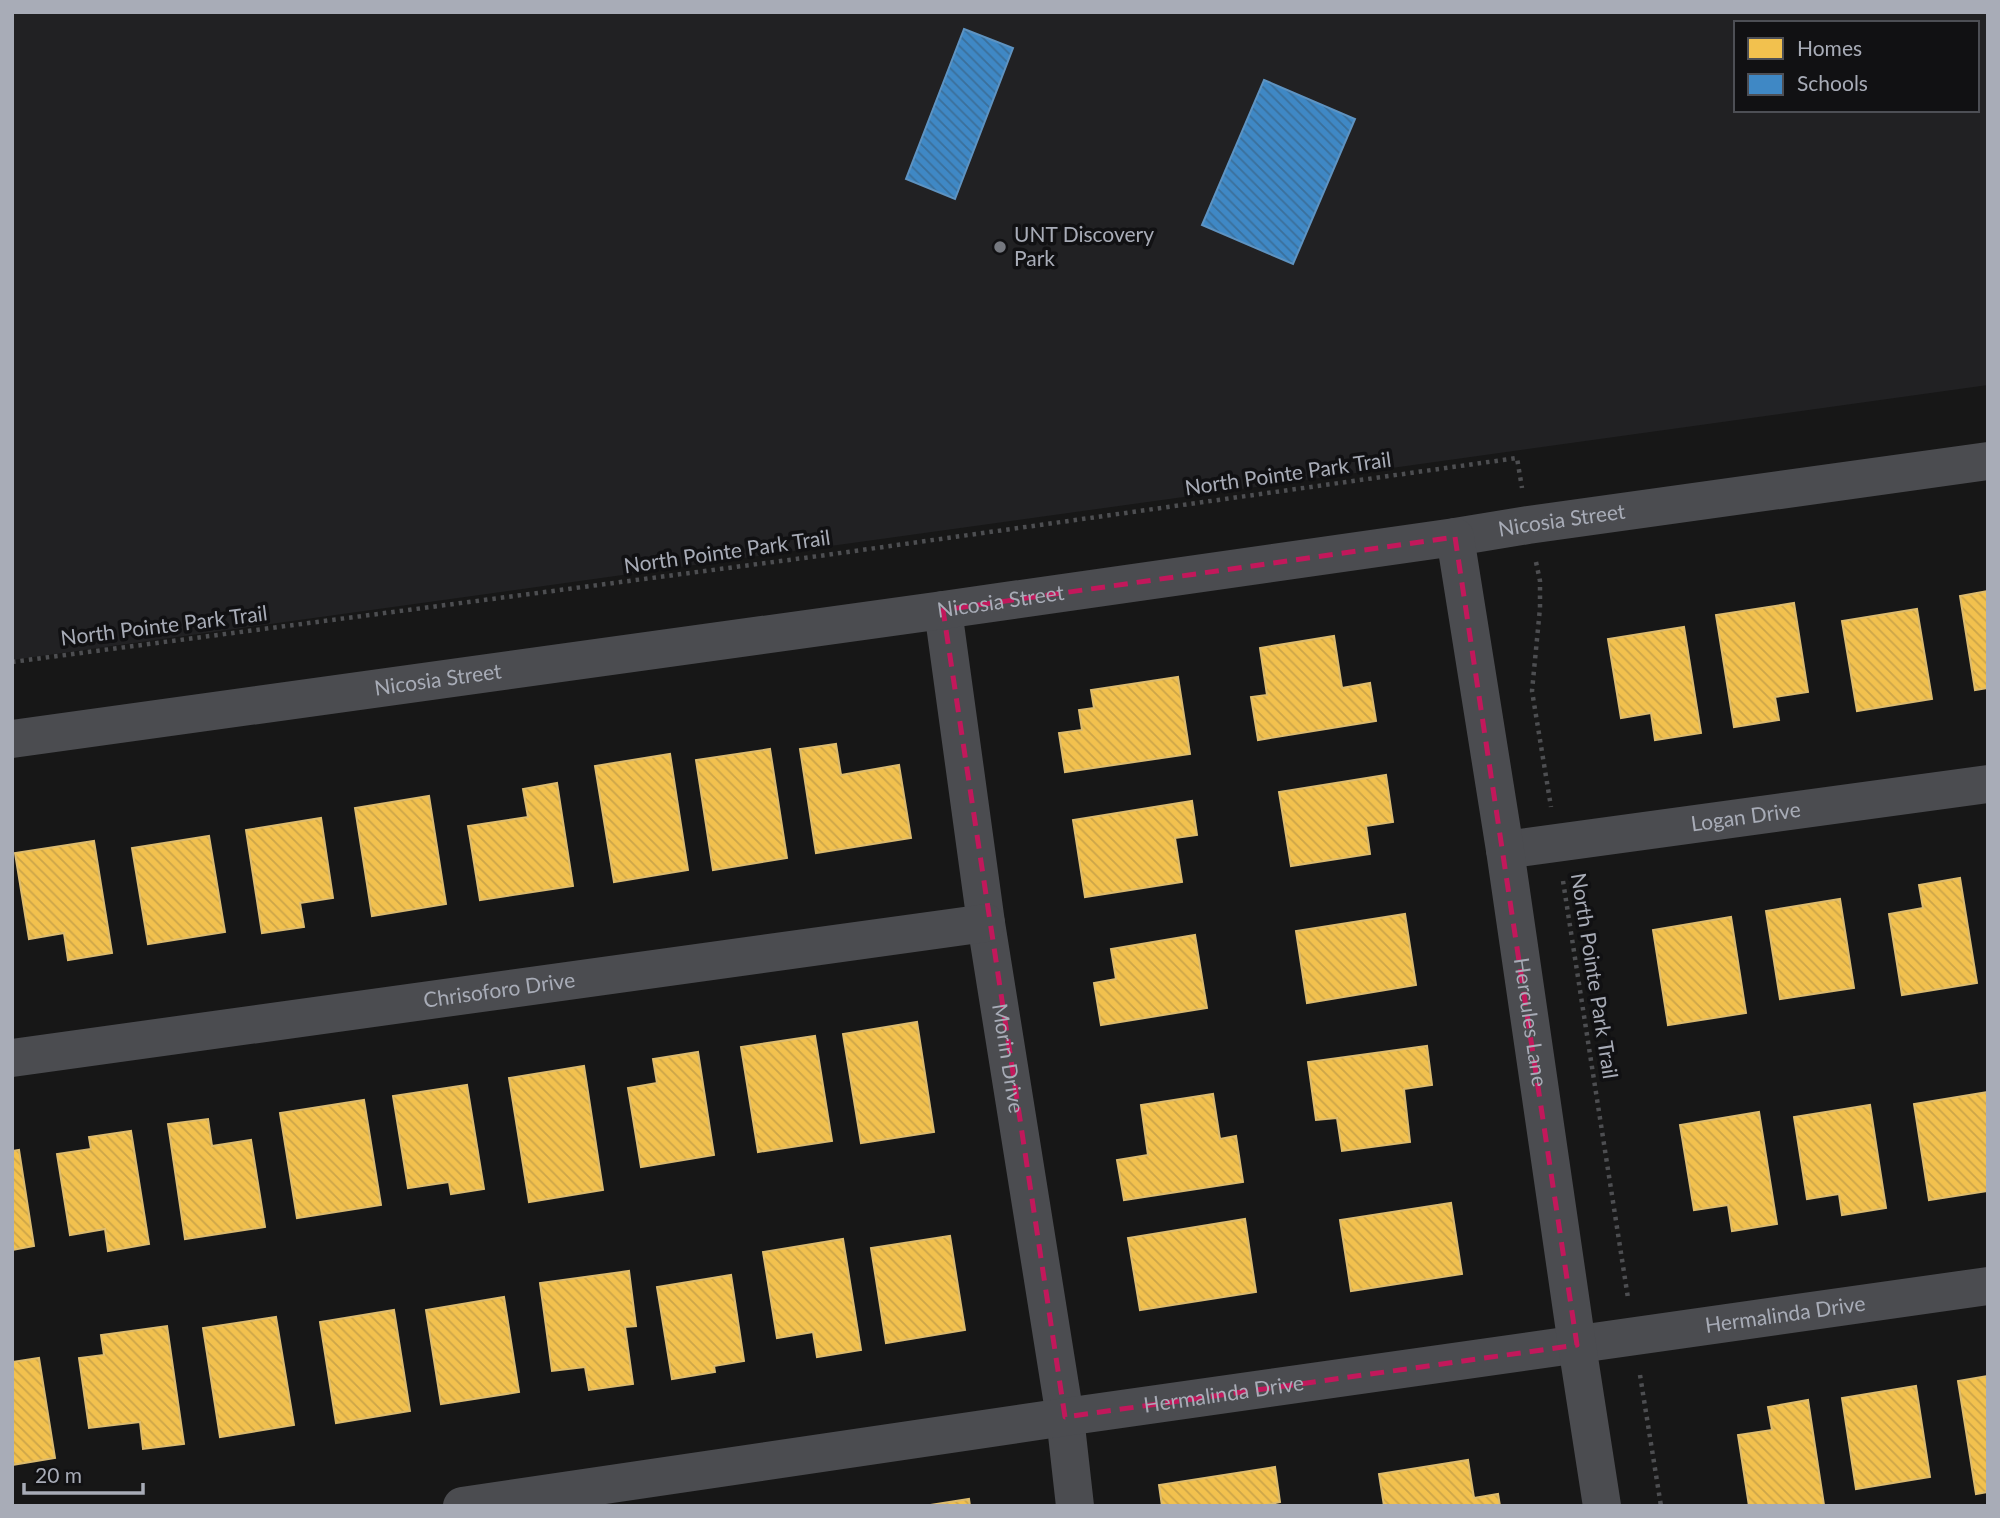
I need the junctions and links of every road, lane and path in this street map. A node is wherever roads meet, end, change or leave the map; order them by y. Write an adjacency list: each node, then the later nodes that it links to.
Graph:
1 (1988, 461): 2 (street, Nicosia Street)
2 (1528, 525): 3 (street, Nicosia Street); 5 (path, North Pointe Park Trail); 8 (path, North Pointe Park Trail)
3 (1455, 537): 4 (street, Nicosia Street); 9 (street, Hercules Lane)
4 (943, 610): 6 (street, Nicosia Street); 10 (street, Morin Drive)
5 (12, 662)
6 (12, 739)
7 (1988, 784): 8 (street, Logan Drive)
8 (1556, 843): 9 (street, Logan Drive); 13 (path, North Pointe Park Trail)
9 (1505, 850): 14 (street, Hercules Lane)
10 (986, 923): 11 (street, Chrisoforo Drive); 15 (street, Morin Drive)
11 (12, 1058)
12 (1988, 1286): 13 (street, Hermalinda Drive)
13 (1634, 1336): 14 (street, Hermalinda Drive); 19 (path, North Pointe Park Trail)
14 (1577, 1345): 15 (street, Hermalinda Drive); 18 (street, Hercules Lane)
15 (1065, 1417): 16 (street, Hermalinda Drive); 17 (street, Morin Drive)
16 (470, 1505)
17 (1075, 1506)
18 (1602, 1506)
19 (1661, 1506)

